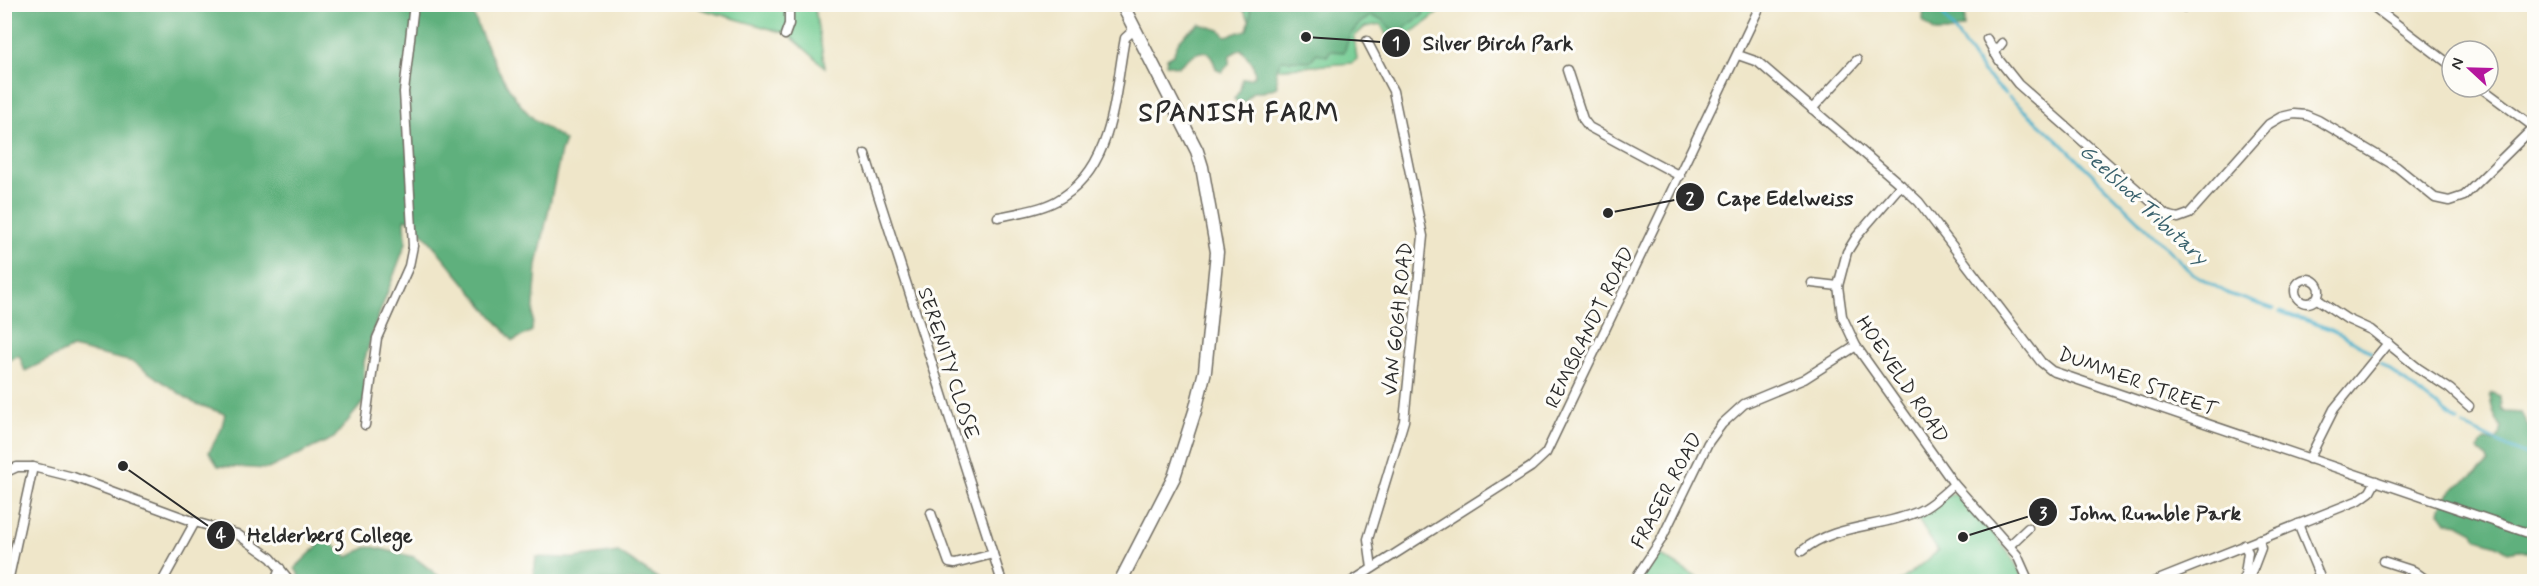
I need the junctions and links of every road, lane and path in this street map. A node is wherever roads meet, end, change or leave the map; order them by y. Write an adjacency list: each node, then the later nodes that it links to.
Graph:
1 (414, 4): 29 (street)
2 (789, 4): 7 (street)
3 (1122, 4): 6 (street)
4 (1761, 4): 12 (street, REMBRANDT ROAD)
5 (2370, 4): 13 (street)
6 (1135, 29): 22 (street); 53 (street)
7 (785, 35)
8 (1987, 39): 11 (street)
9 (1367, 40): 47 (street, VAN GOGH ROAD)
10 (2002, 43): 11 (street)
11 (1994, 52): 18 (street)
12 (1738, 55): 17 (street, DUMMER STREET); 20 (street, REMBRANDT ROAD)
13 (2440, 57)
14 (1857, 60): 17 (street)
15 (1567, 70): 20 (street)
16 (2497, 99): 18 (street)
17 (1812, 109): 21 (street, DUMMER STREET)
18 (2534, 127)
19 (865, 154): 44 (street, SERENITY CLOSE)
20 (1680, 176): 47 (street, REMBRANDT ROAD)
21 (1901, 185): 24 (street, HOEVELD ROAD); 30 (street, DUMMER STREET)
22 (998, 217)
23 (1812, 283): 24 (street)
24 (1838, 286): 27 (street, HOEVELD ROAD)
25 (2317, 298): 26 (street)
26 (2388, 343): 28 (street); 30 (street)
27 (1856, 346): 34 (street, HOEVELD ROAD); 55 (street, FRASER ROAD)
28 (2469, 406)
29 (365, 425)
30 (2309, 459): 33 (street, DUMMER STREET)
31 (33, 467): 32 (street); 36 (street); 48 (street)
32 (4, 472)
33 (2376, 481): 37 (street); 39 (street, DUMMER STREET)
34 (1954, 484): 41 (street, HOEVELD ROAD); 43 (street)
35 (931, 513): 44 (street)
36 (195, 522): 46 (street); 49 (street)
37 (2298, 524): 40 (street); 59 (street)
38 (2028, 528): 41 (street)
39 (2535, 535)
40 (2259, 539): 42 (street); 58 (street)
41 (2010, 545): 56 (street, HOEVELD ROAD)
42 (2244, 545): 57 (street); 58 (street)
43 (1802, 551)
44 (993, 554): 52 (street, SERENITY CLOSE)
45 (2383, 561): 60 (street)
46 (280, 567): 50 (street); 51 (street)
47 (1372, 568): 54 (street, REMBRANDT ROAD)
48 (8, 582)
49 (162, 582)
50 (275, 582)
51 (291, 582)
52 (1002, 582)
53 (1120, 582)
54 (1351, 582)
55 (1633, 582)
56 (2029, 582)
57 (2153, 582)
58 (2246, 582)
59 (2322, 582)
60 (2429, 582)

